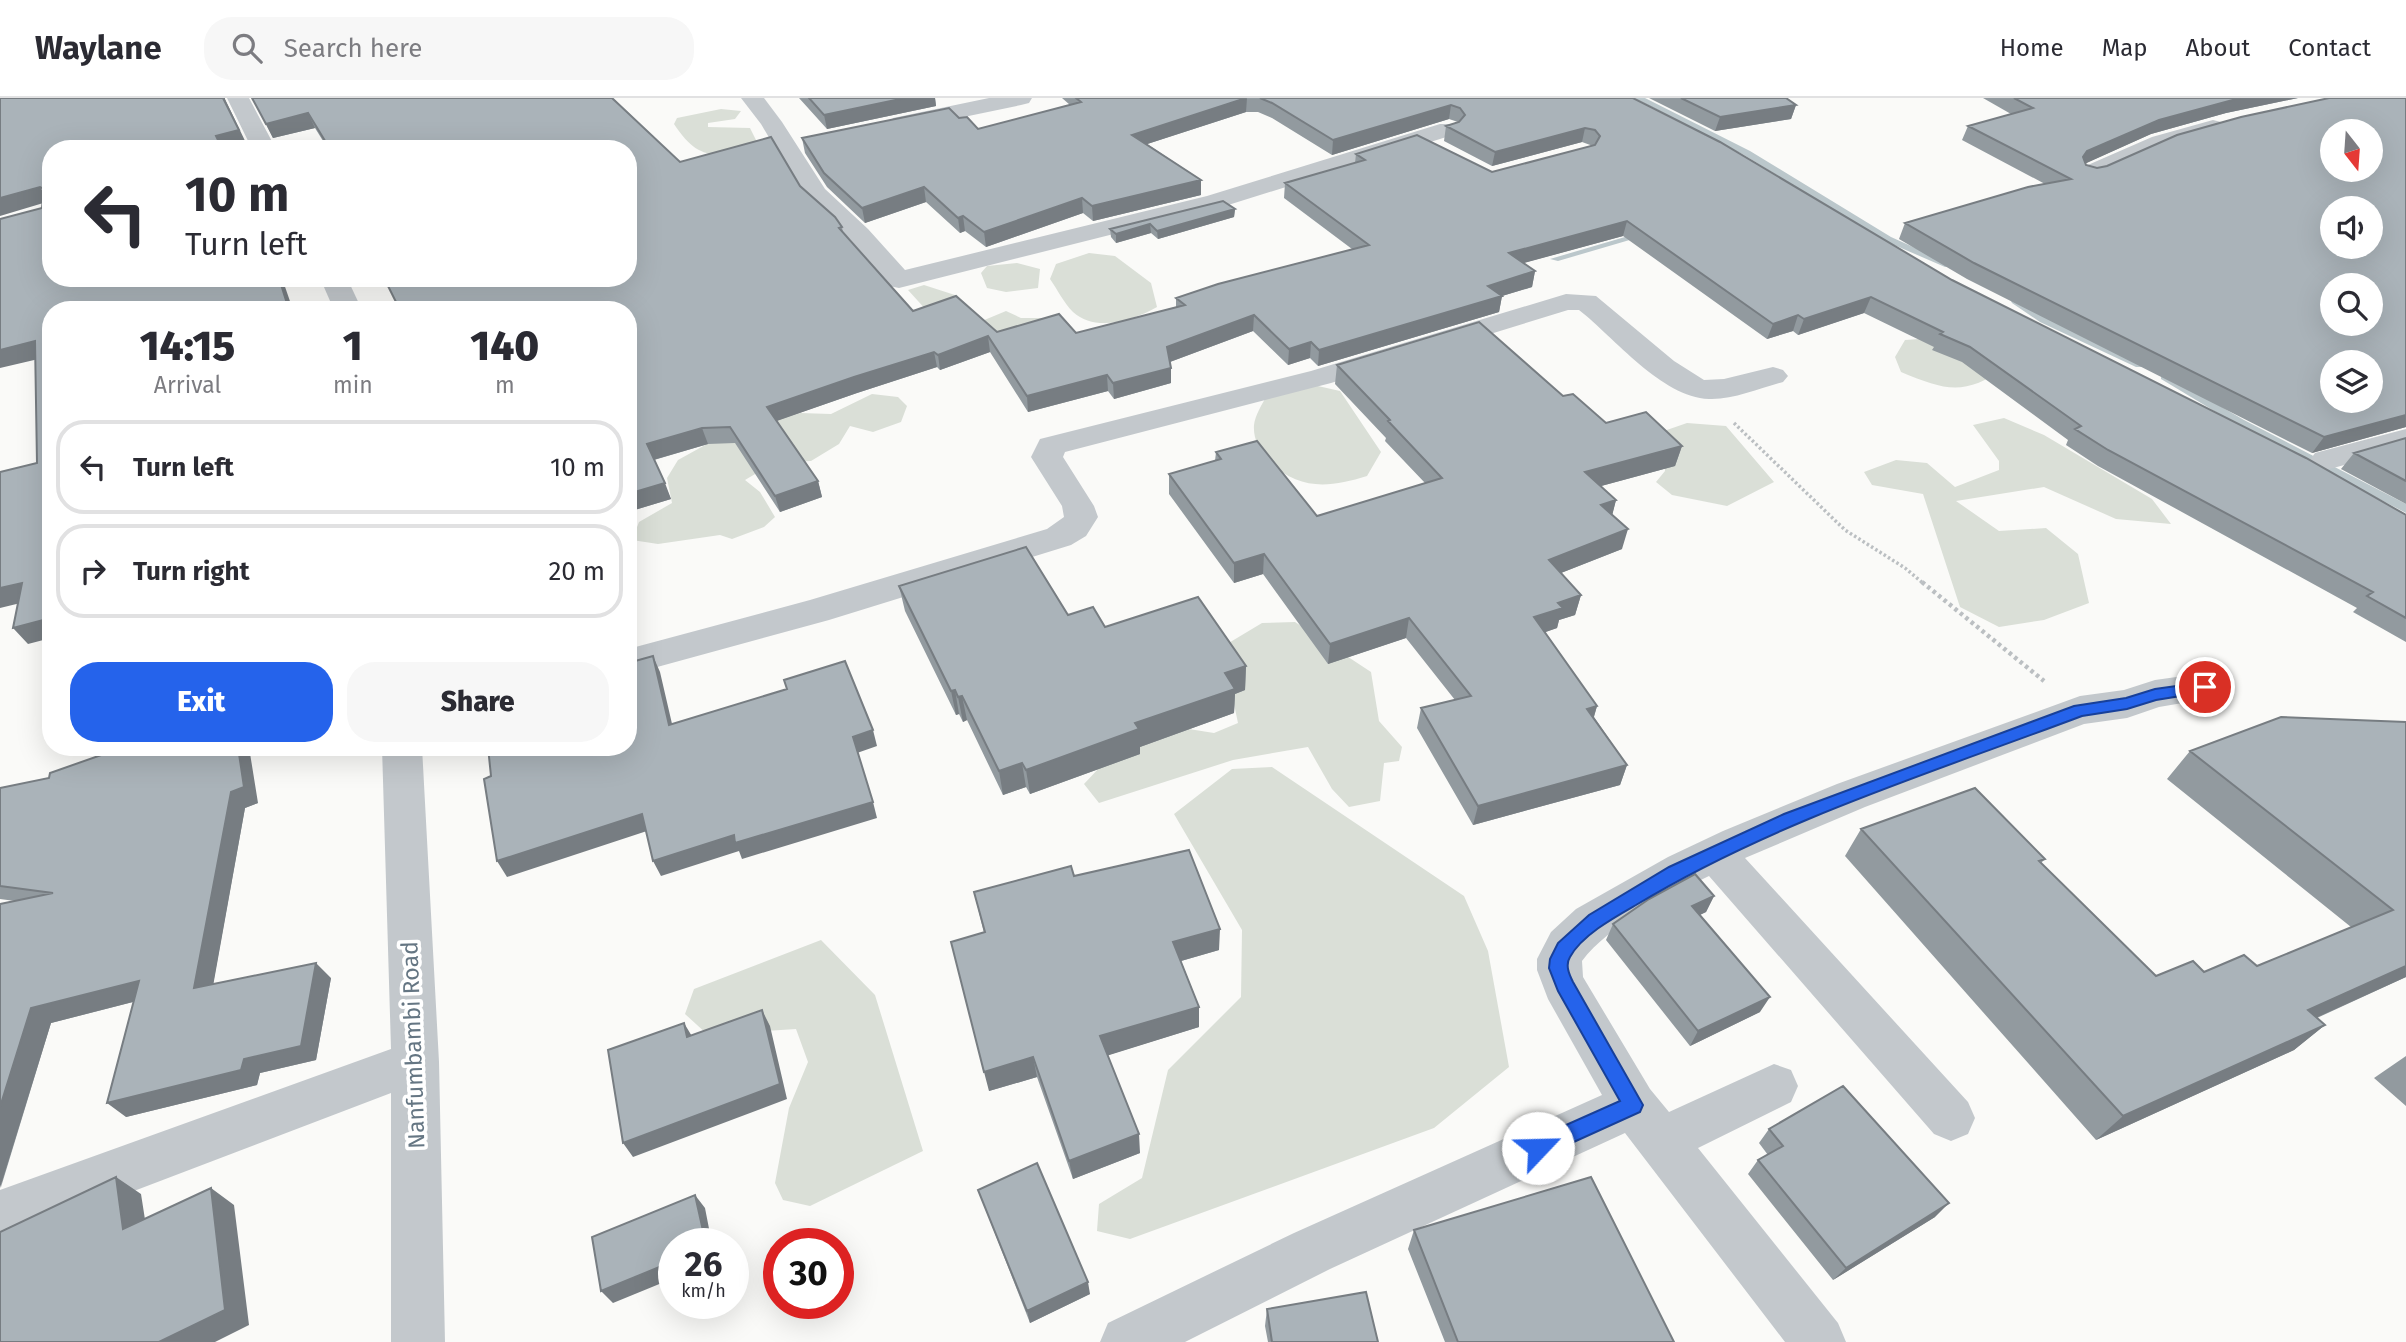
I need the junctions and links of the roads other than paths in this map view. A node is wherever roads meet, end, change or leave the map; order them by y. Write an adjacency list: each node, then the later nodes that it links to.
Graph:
1 (238, 98): 6 (street)
2 (752, 98): 9 (street)
3 (1021, 98): 5 (street)
4 (2240, 120): 10 (street)
5 (879, 128)
6 (259, 140)
7 (1446, 141): 9 (street)
8 (813, 142): 9 (street)
9 (786, 147)
10 (2090, 173)
11 (1773, 376): 14 (street)
12 (2406, 438): 13 (street)
13 (2295, 459)
14 (637, 660)
15 (2205, 687): 17 (street)
16 (402, 756): 18 (street, Nanfumbambi Road)
17 (1715, 854): 20 (street); 21 (street)
18 (415, 1062): 22 (street); 23 (street, Nanfumbambi Road)
19 (1774, 1086): 21 (street)
20 (1951, 1118)
21 (1647, 1123): 24 (street); 25 (street)
22 (0, 1216)
23 (418, 1342)
24 (1127, 1342)
25 (1819, 1342)

